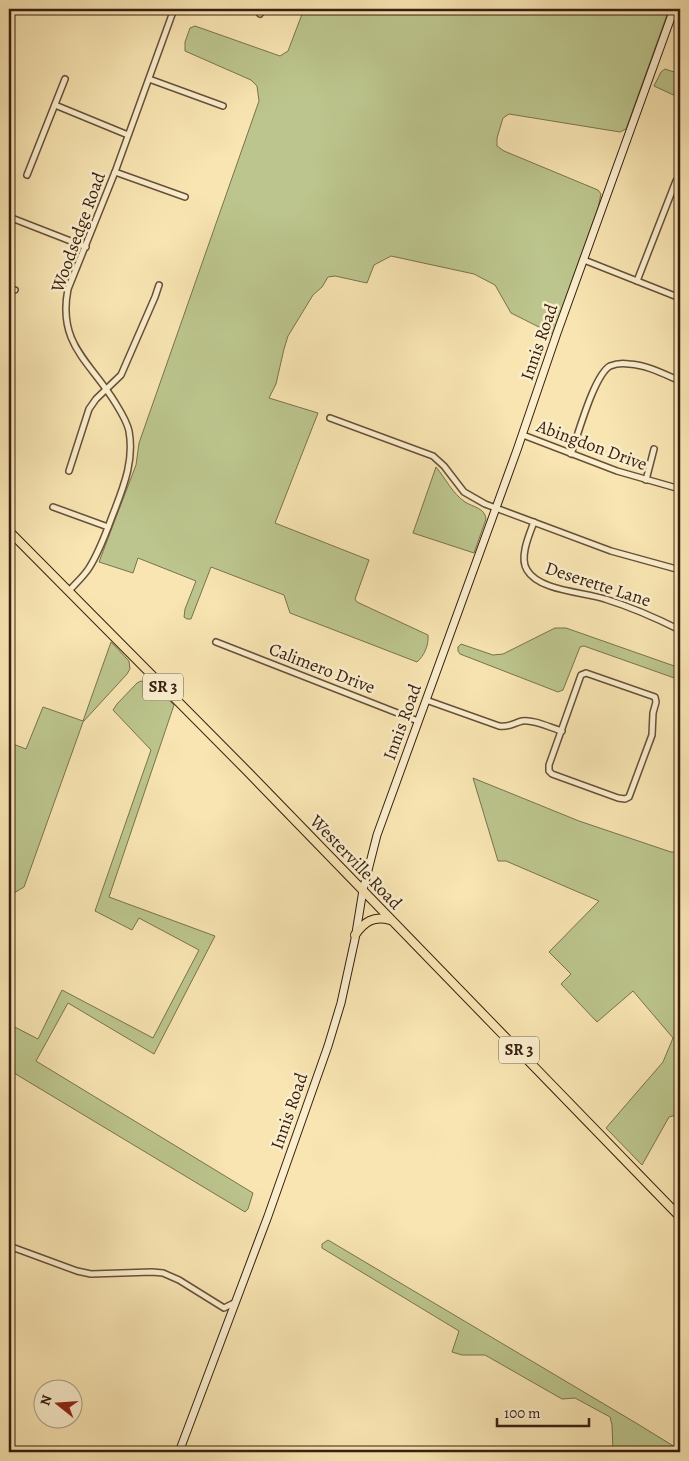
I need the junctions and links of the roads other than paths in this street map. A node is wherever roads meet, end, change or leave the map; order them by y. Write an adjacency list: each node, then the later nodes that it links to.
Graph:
1 (174, 9): 3 (street, Woodsedge Road)
2 (674, 9): 14 (main road, Innis Road)
3 (149, 79): 6 (street); 7 (street, Woodsedge Road)
4 (65, 80): 5 (street)
5 (55, 105): 7 (street); 9 (street)
6 (223, 106)
7 (128, 135): 8 (street, Woodsedge Road)
8 (115, 172): 11 (street); 13 (street, Woodsedge Road)
9 (27, 175)
10 (676, 181): 15 (street)
11 (185, 197)
12 (9, 217): 13 (street)
13 (86, 248): 19 (street, Woodsedge Road)
14 (584, 260): 15 (street); 21 (main road, Innis Road)
15 (638, 282): 17 (street)
16 (159, 285): 19 (street)
17 (680, 298)
18 (680, 381): 23 (street)
19 (107, 390): 24 (street); 30 (street, Woodsedge Road)
20 (330, 418): 28 (street)
21 (523, 435): 23 (street, Abingdon Drive); 28 (main road, Innis Road)
22 (654, 449): 25 (street)
23 (571, 454): 25 (street, Abingdon Drive)
24 (68, 471)
25 (646, 480): 26 (street, Abingdon Drive)
26 (680, 489)
27 (53, 507): 30 (street)
28 (497, 507): 29 (street); 36 (main road, Innis Road)
29 (534, 522): 32 (street); 34 (street, Deserette Lane)
30 (108, 527): 33 (street, Woodsedge Road)
31 (9, 531): 33 (main road, Westerville Road / SR 3)
32 (680, 570)
33 (69, 591): 39 (main road, Westerville Road / SR 3)
34 (680, 630)
35 (216, 642): 37 (street, Calimero Drive)
36 (426, 700): 37 (main road, Innis Road); 38 (street)
37 (418, 720): 39 (main road, Innis Road)
38 (562, 732): 38 (street)
39 (363, 890): 40 (main road, Westerville Road / SR 3); 41 (main road, Innis Road)
40 (392, 920): 41 (main road); 42 (main road, Westerville Road / SR 3)
41 (355, 935): 44 (main road, Innis Road)
42 (680, 1217)
43 (9, 1246): 44 (street)
44 (234, 1303): 45 (main road, Innis Road)
45 (180, 1452)

